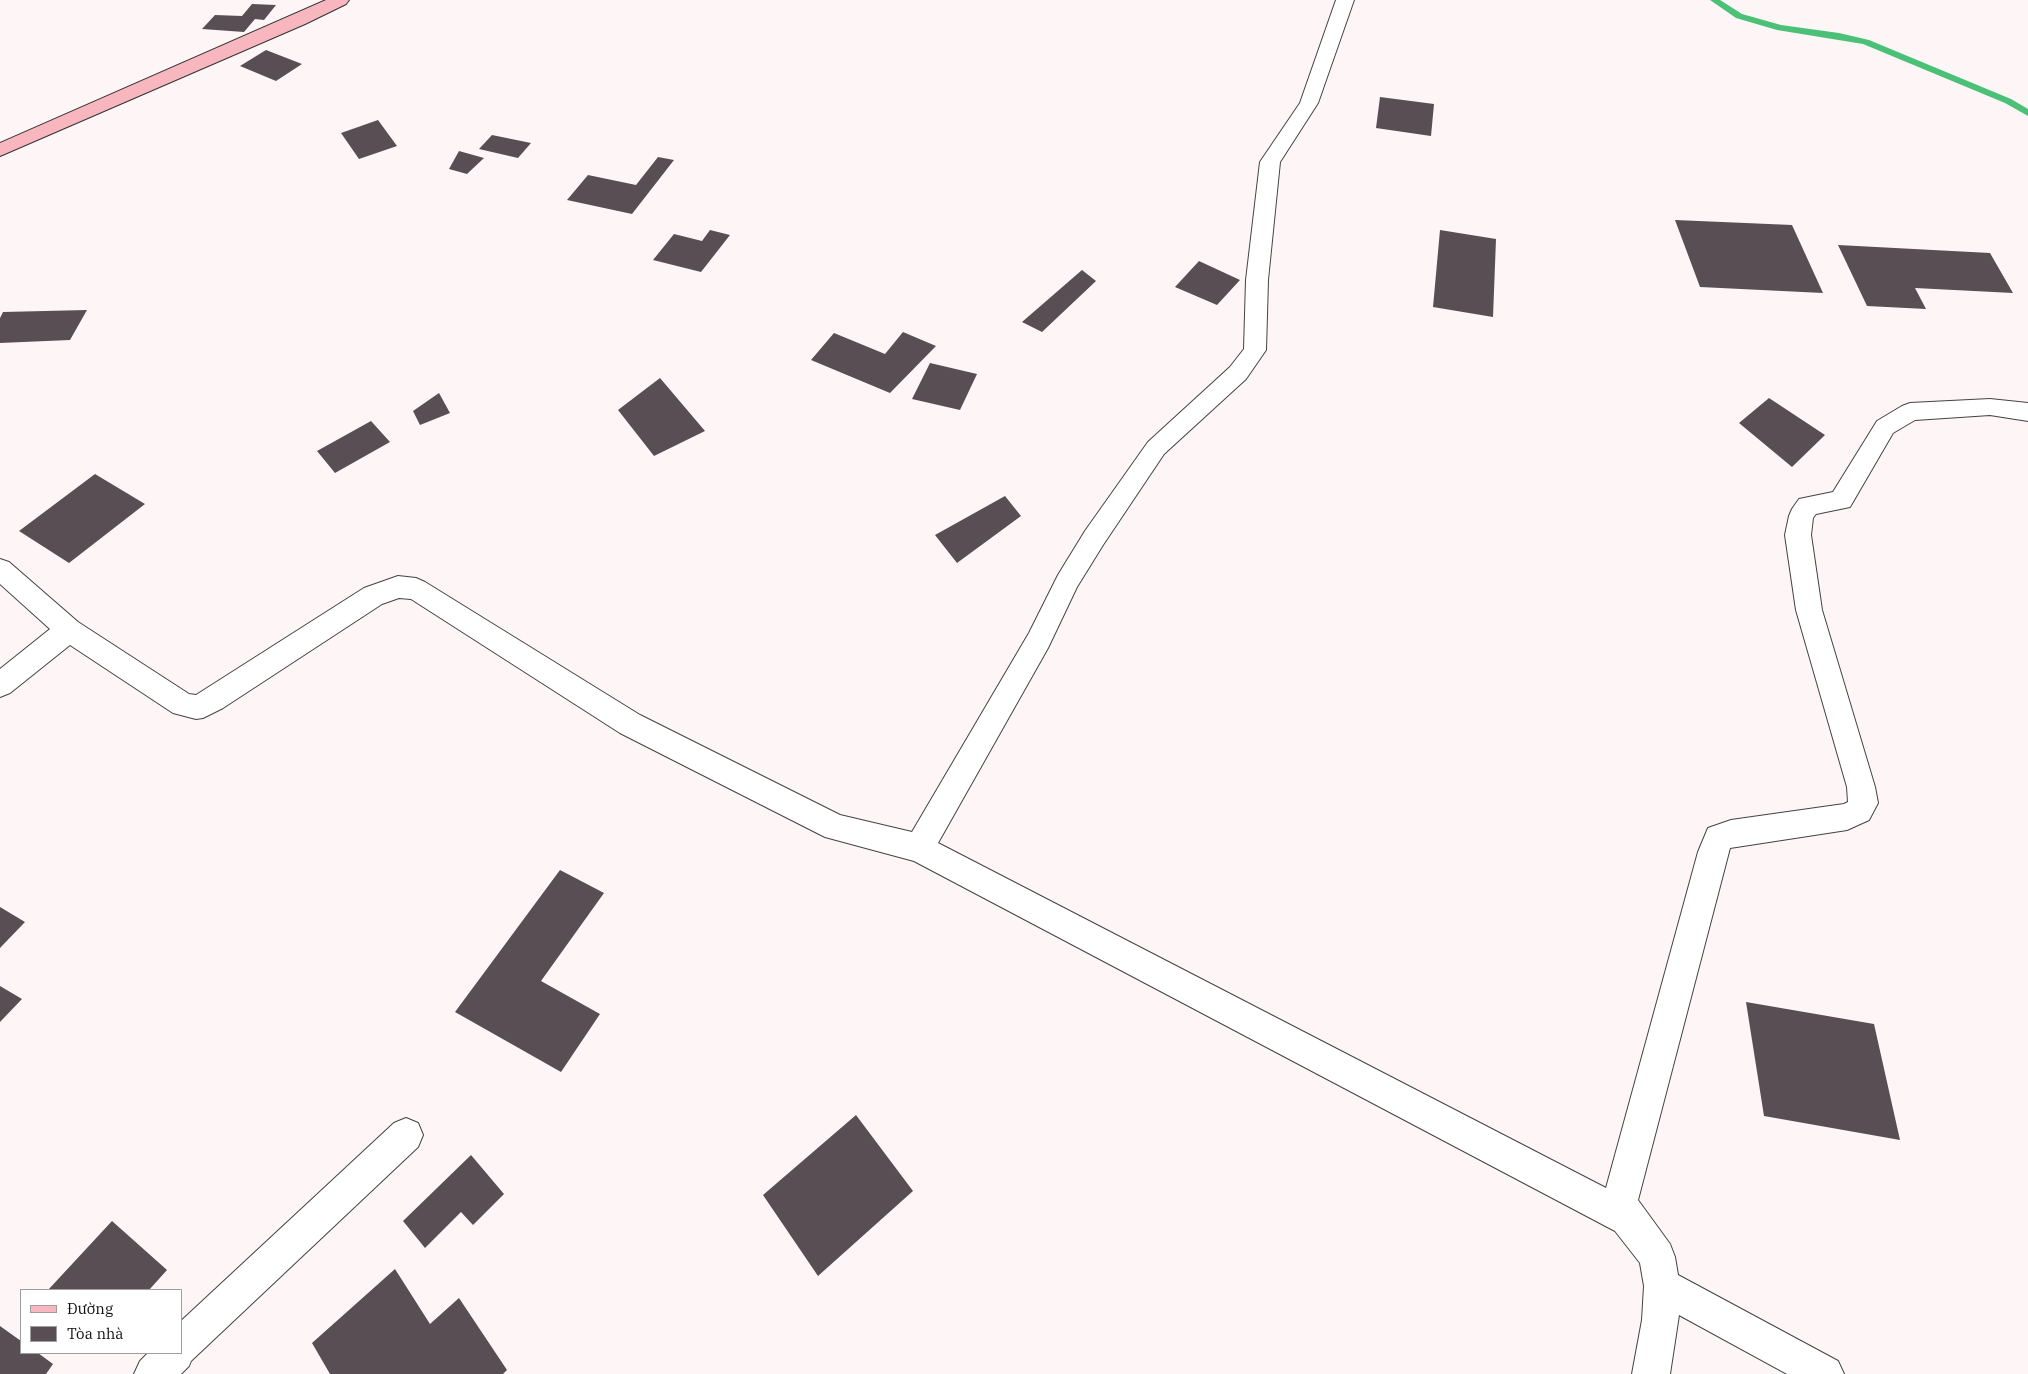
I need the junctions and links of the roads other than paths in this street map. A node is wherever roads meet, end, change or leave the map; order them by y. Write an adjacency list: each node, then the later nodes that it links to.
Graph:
1 (340, 0): 3 (street)
2 (1345, 0): 8 (street)
3 (0, 150)
4 (2028, 412): 10 (street)
5 (0, 570): 6 (street)
6 (69, 630): 7 (street); 8 (street)
7 (0, 685)
8 (919, 848): 10 (street)
9 (406, 1135): 12 (street)
10 (1628, 1218): 11 (street)
11 (1662, 1286): 15 (street); 16 (street)
12 (182, 1347)
13 (175, 1354): 14 (street)
14 (153, 1374)
15 (1651, 1374)
16 (1825, 1374)

